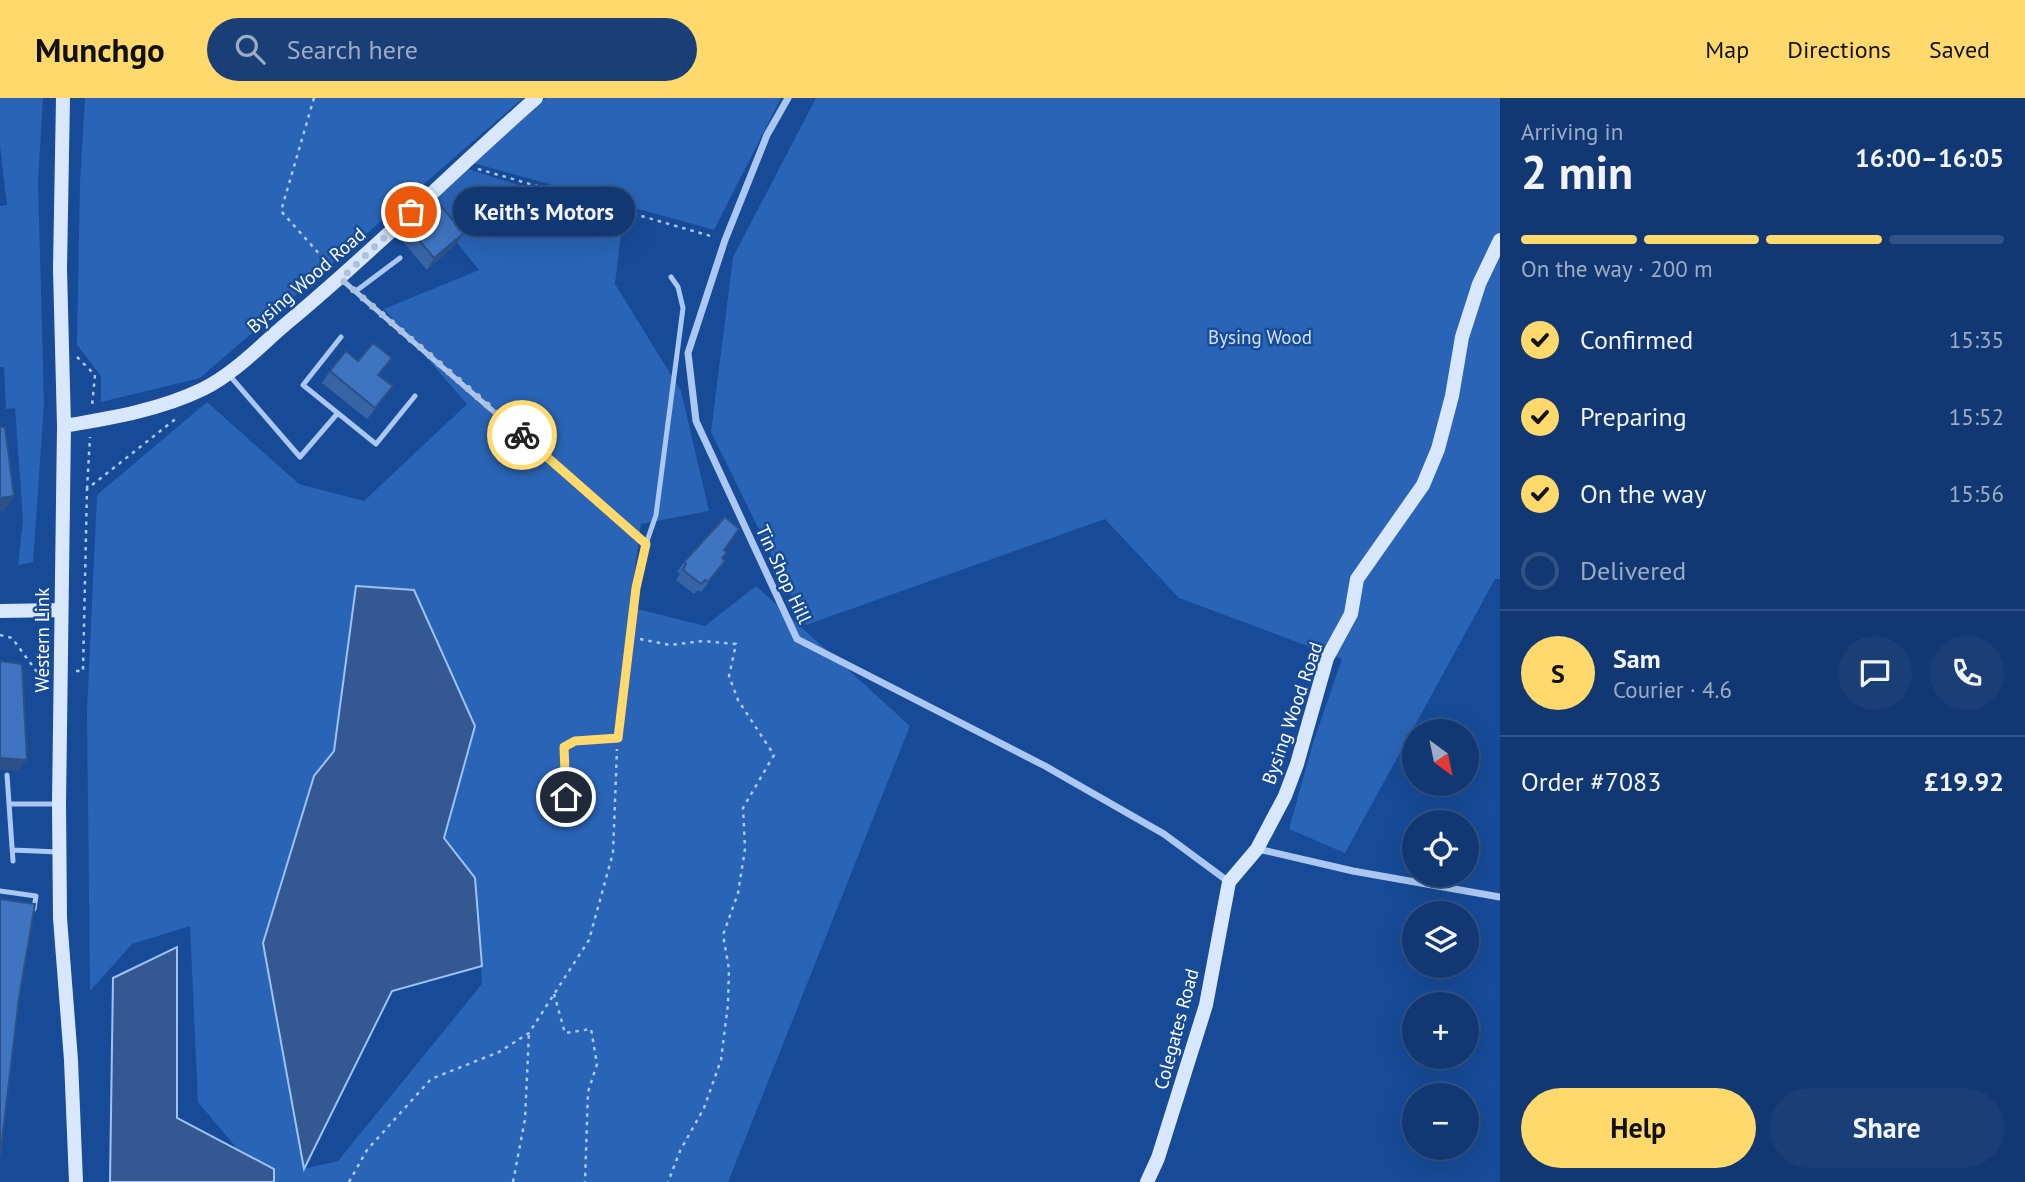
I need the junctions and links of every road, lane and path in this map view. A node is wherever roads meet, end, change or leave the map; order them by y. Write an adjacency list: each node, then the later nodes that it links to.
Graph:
1 (63, 98): 17 (street, Western Link)
2 (314, 98): 10 (path)
3 (536, 98): 5 (street, Bysing Wood Road)
4 (788, 98): 6 (street, Tin Shop Hill)
5 (461, 164): 6 (path); 10 (street, Bysing Wood Road)
6 (725, 240): 33 (street, Tin Shop Hill)
7 (1500, 240): 29 (street, Bysing Wood Road)
8 (400, 258): 11 (lane)
9 (671, 277): 18 (lane)
10 (341, 279): 11 (lane); 13 (street, Bysing Wood Road)
11 (356, 291): 18 (lane)
12 (341, 337): 16 (lane)
13 (227, 373): 16 (lane); 17 (street, Bysing Wood Road)
14 (415, 396): 16 (lane)
15 (185, 411): 23 (path)
16 (338, 414)
17 (64, 426): 19 (street, Western Link)
18 (646, 544): 22 (lane)
19 (61, 610): 20 (street); 23 (street, Western Link)
20 (0, 611)
21 (0, 635): 23 (path)
22 (630, 637): 24 (lane); 43 (path)
23 (62, 671): 27 (street, Western Link)
24 (618, 738): 28 (lane); 37 (path)
25 (7, 775): 26 (lane)
26 (9, 804): 27 (lane); 30 (lane)
27 (59, 804): 31 (street, Western Link)
28 (566, 822)
29 (1257, 849): 33 (street, Bysing Wood Road); 35 (street)
30 (13, 850): 31 (lane); 32 (lane)
31 (59, 852): 39 (street, Western Link)
32 (13, 860)
33 (1229, 882): 44 (street, Colegates Road)
34 (0, 891): 36 (lane)
35 (1500, 897)
36 (31, 922)
37 (554, 994): 38 (path); 42 (path)
38 (529, 1033): 40 (path); 41 (path)
39 (76, 1182)
40 (349, 1182)
41 (513, 1182)
42 (584, 1182)
43 (668, 1182)
44 (1147, 1182)

